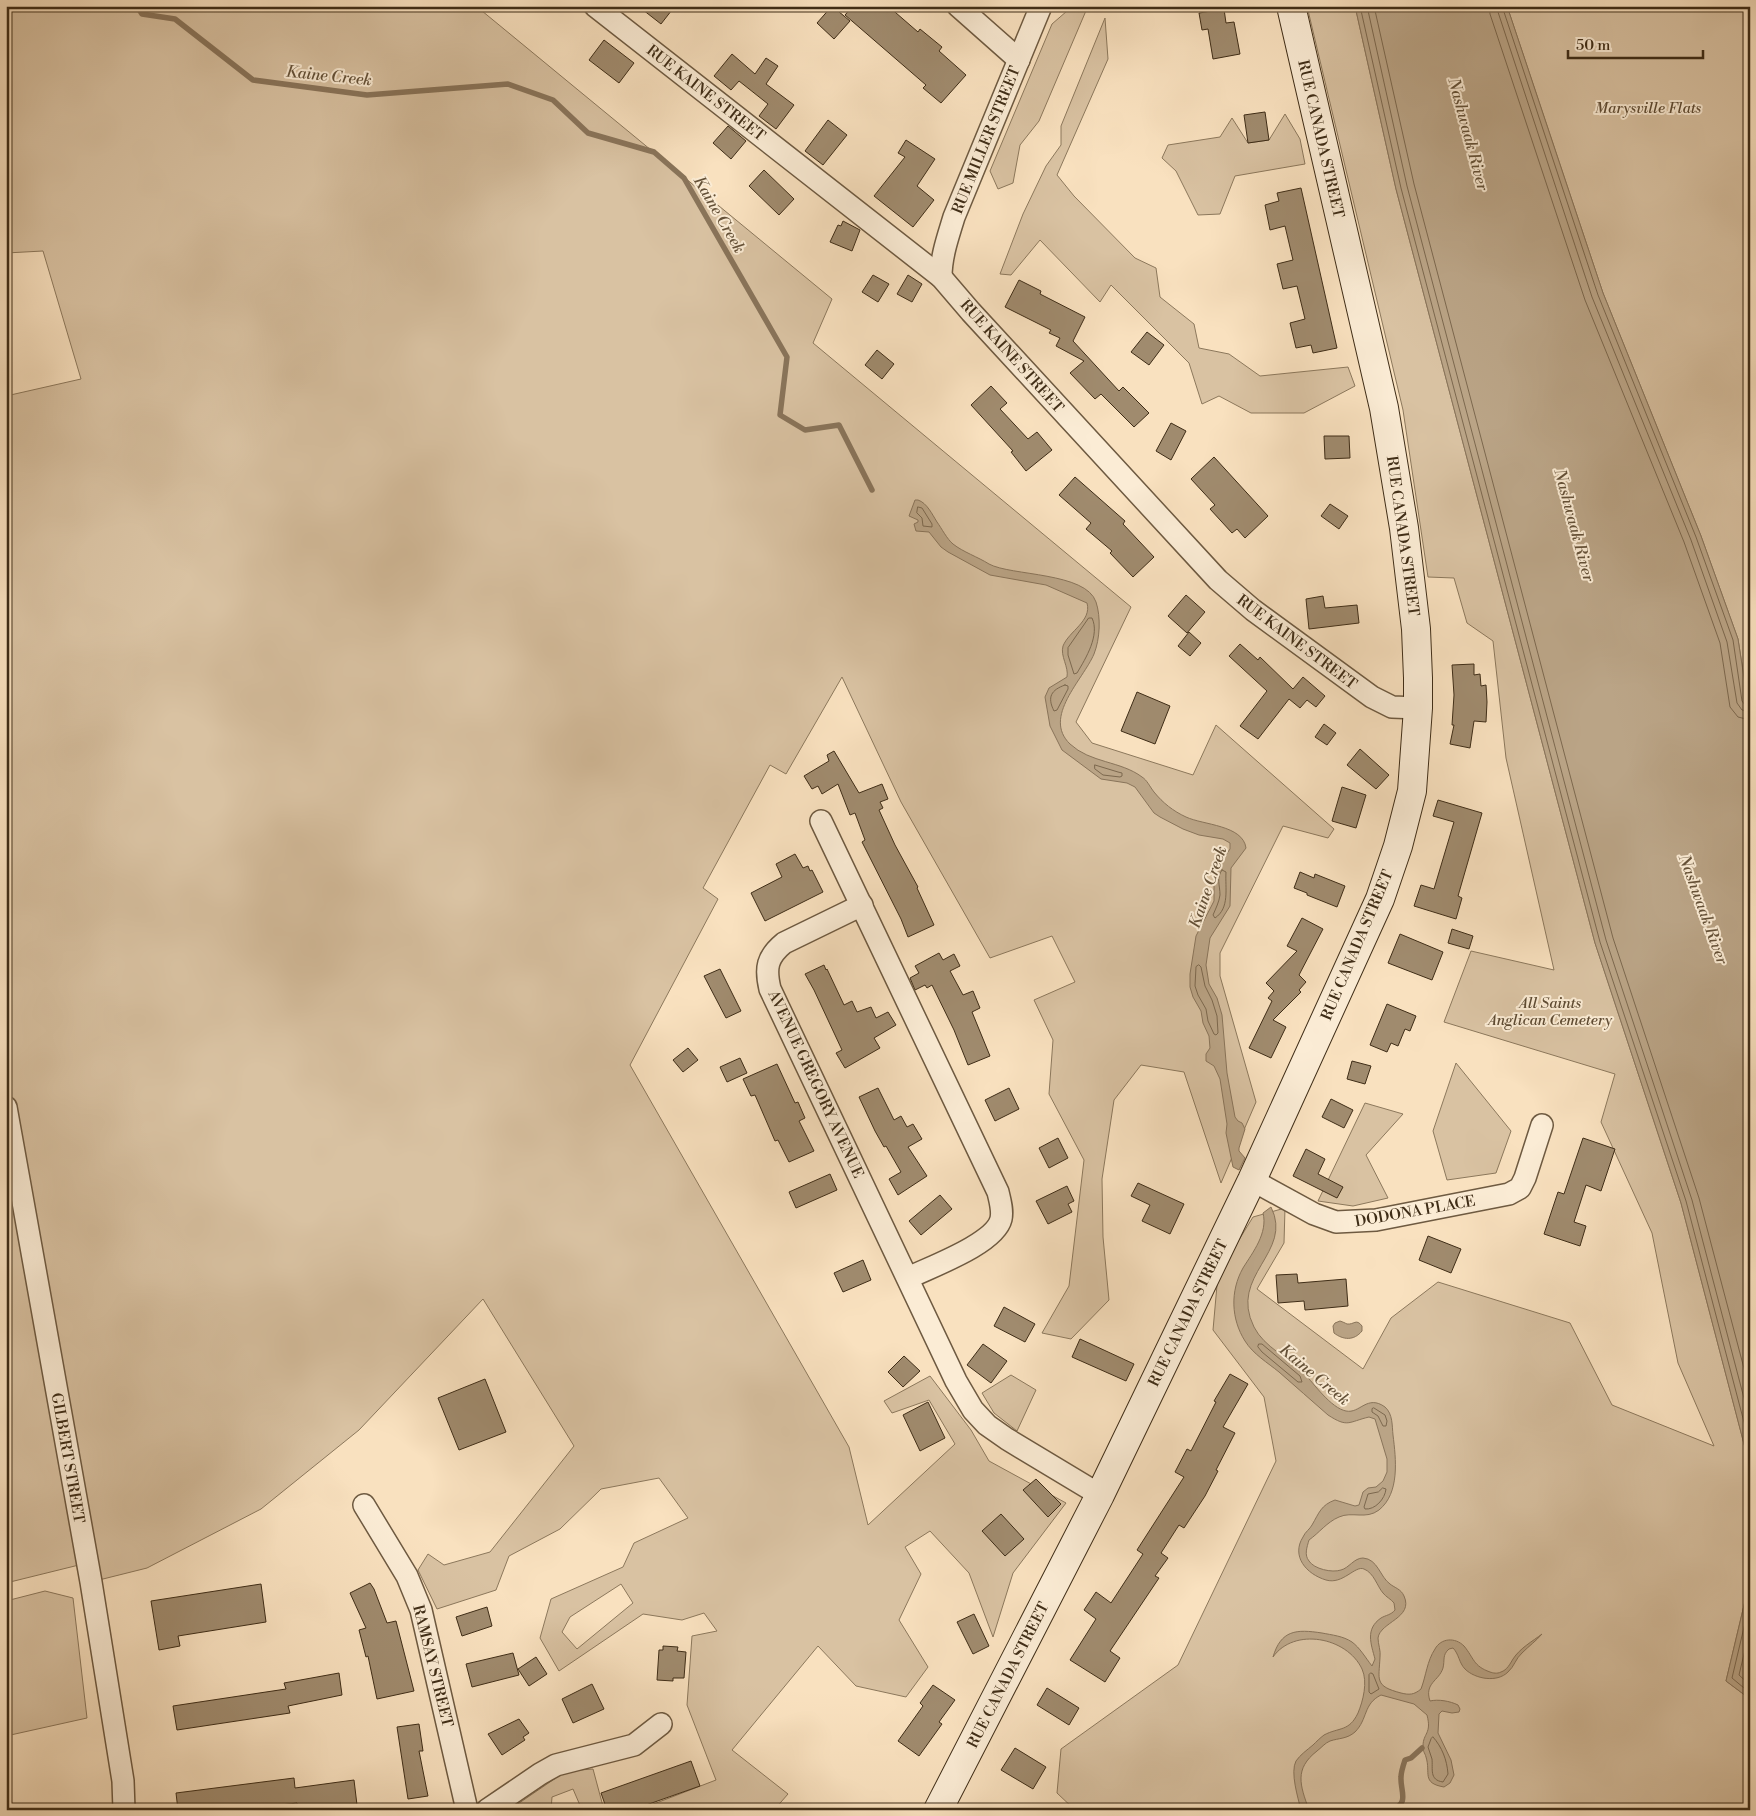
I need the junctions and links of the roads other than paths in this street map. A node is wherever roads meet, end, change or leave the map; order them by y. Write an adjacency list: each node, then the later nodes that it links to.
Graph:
1 (595, 6): 6 (street, RUE KAINE STREET)
2 (958, 6): 5 (street)
3 (1041, 6): 5 (street, RUE MILLER STREET)
4 (1291, 6): 7 (main road, RUE CANADA STREET)
5 (1019, 60): 6 (street, RUE MILLER STREET)
6 (941, 277): 7 (street, RUE KAINE STREET)
7 (1418, 708): 12 (main road, RUE CANADA STREET)
8 (821, 820): 9 (street)
9 (862, 905): 13 (street); 13 (street, AVENUE GREGORY AVENUE)
10 (6, 1107): 17 (street, GILBERT STREET)
11 (1542, 1125): 12 (street, DODONA PLACE)
12 (1252, 1180): 14 (main road, RUE CANADA STREET)
13 (908, 1278): 14 (street, AVENUE GREGORY AVENUE)
14 (1100, 1495): 20 (main road, RUE CANADA STREET)
15 (364, 1505): 18 (street, RAMSAY STREET)
16 (661, 1724): 19 (street)
17 (124, 1810)
18 (467, 1810)
19 (487, 1810)
20 (938, 1810)

